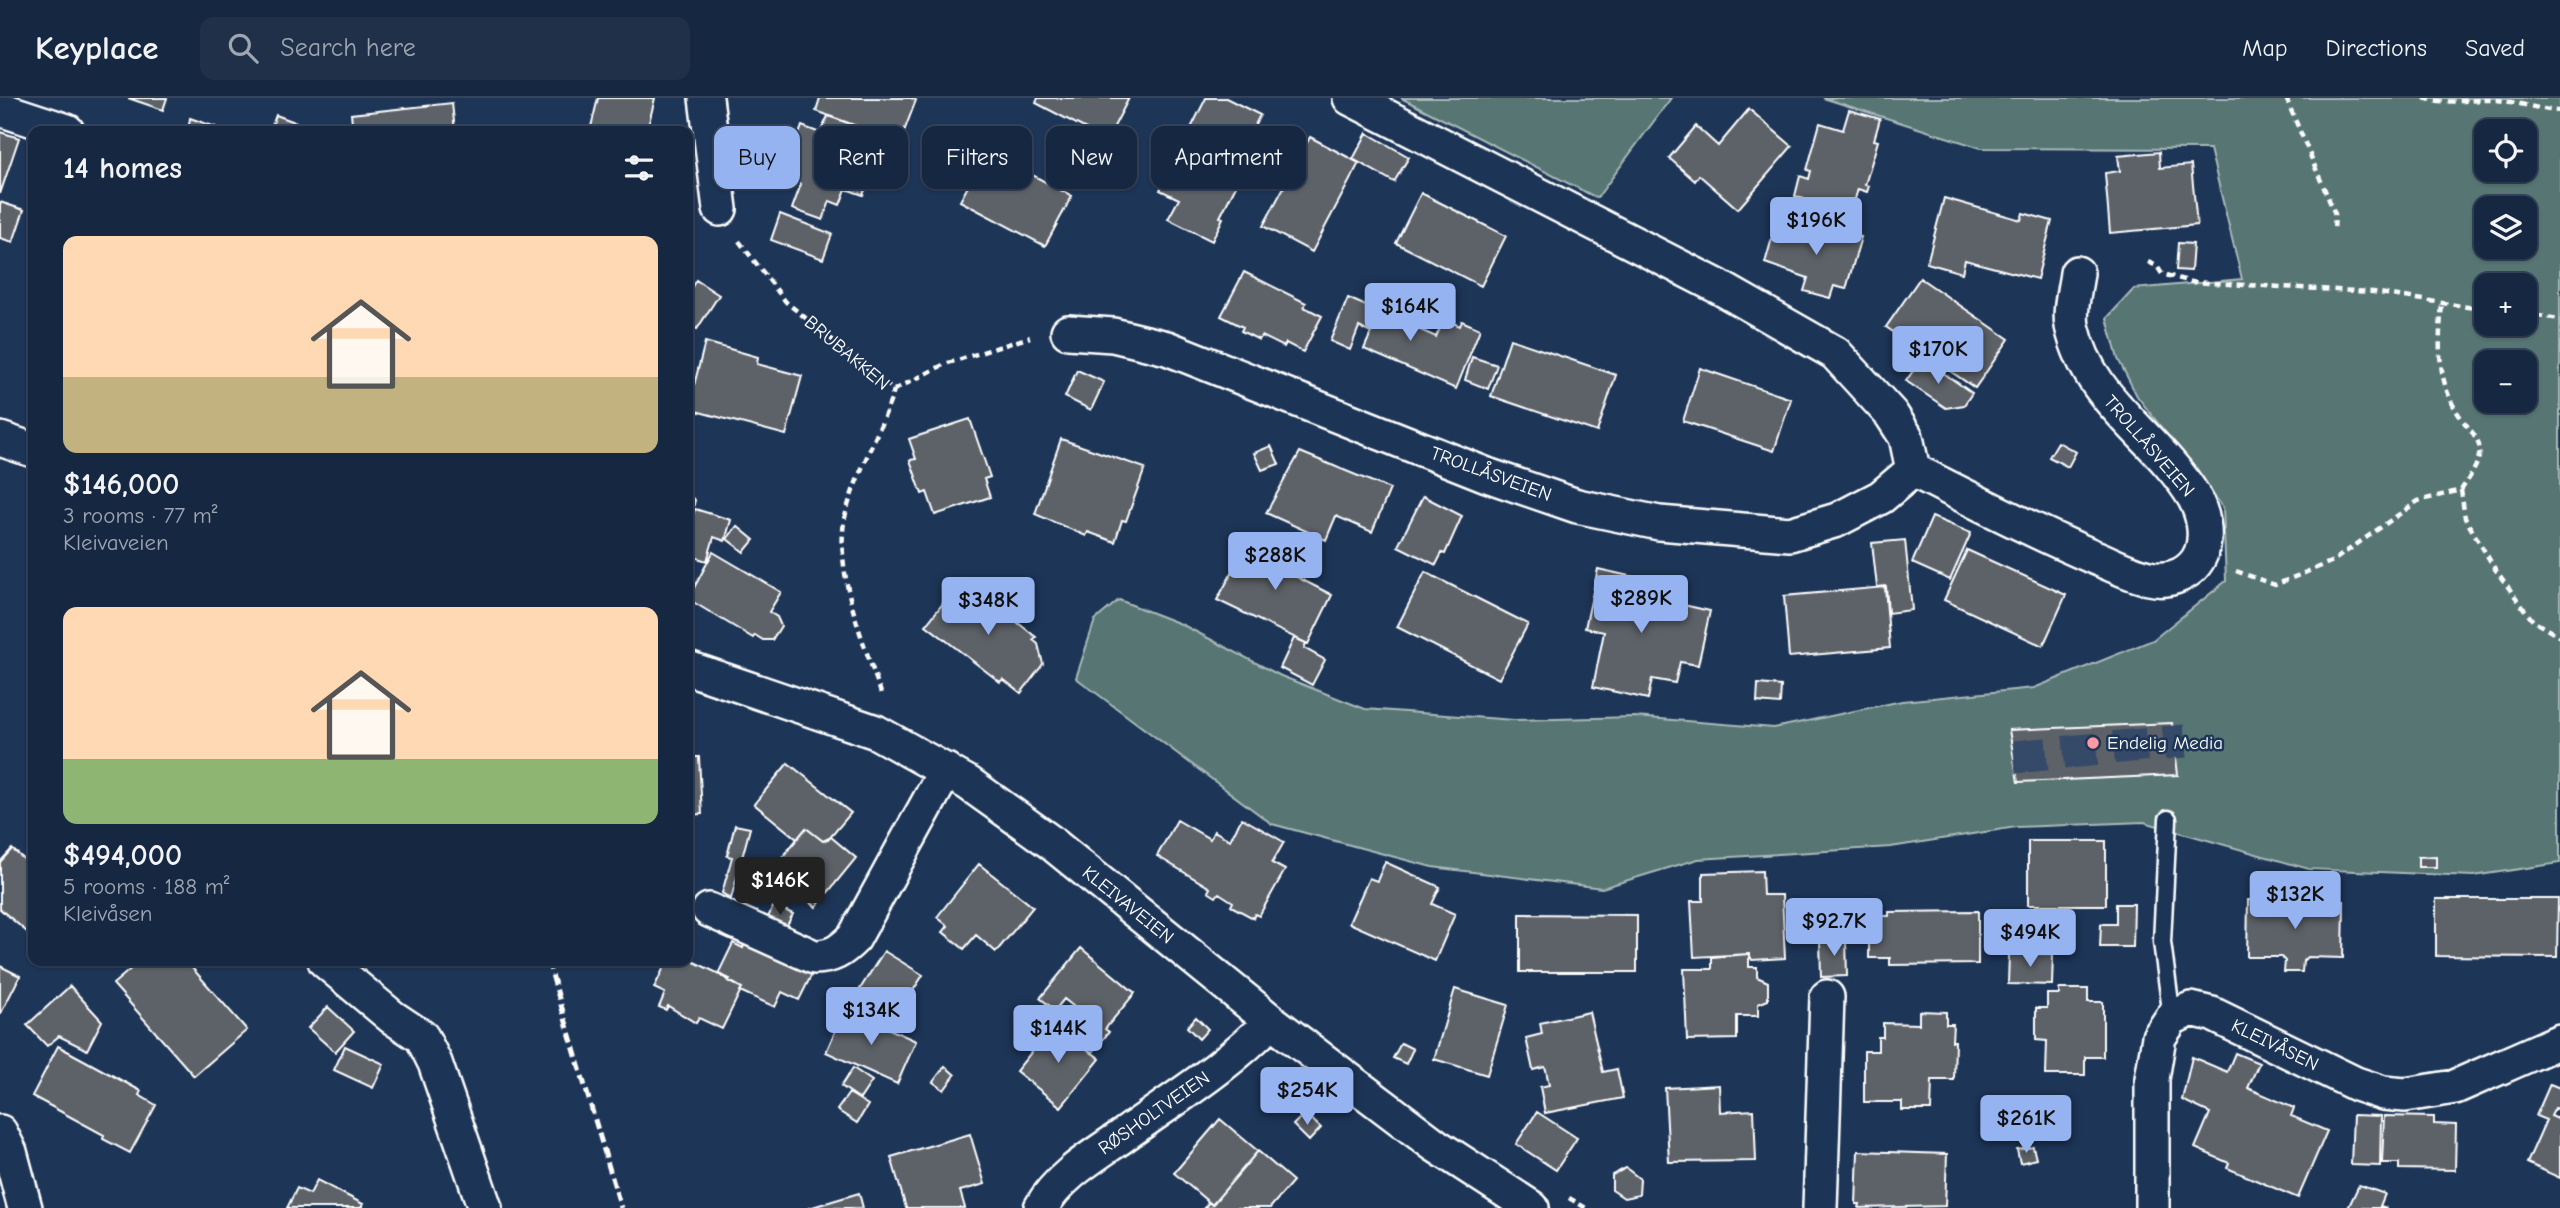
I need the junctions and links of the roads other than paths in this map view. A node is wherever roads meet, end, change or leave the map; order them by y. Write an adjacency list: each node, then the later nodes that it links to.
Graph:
1 (706, 98): 5 (street)
2 (1350, 98): 10 (street)
3 (0, 109): 4 (street)
4 (52, 126)
5 (720, 209)
6 (2077, 273): 10 (street, TROLLÅSVEIEN)
7 (1068, 332): 10 (street, TROLLÅSVEIEN)
8 (0, 439): 9 (street)
9 (28, 448)
10 (1913, 470)
11 (693, 670): 12 (street, KLEIVAVEIEN)
12 (946, 770): 14 (street); 18 (street, KLEIVAVEIEN)
13 (2168, 818): 17 (lane)
14 (709, 910)
15 (331, 966): 22 (street)
16 (1827, 997): 25 (street)
17 (2172, 1018): 19 (street, KLEIVÅSEN); 26 (street)
18 (1271, 1021): 23 (street, RØSHOLTVEIEN); 24 (street, KLEIVAVEIEN)
19 (2560, 1041)
20 (0, 1132): 21 (street)
21 (25, 1208)
22 (485, 1208)
23 (1041, 1208)
24 (1532, 1208)
25 (1820, 1208)
26 (2152, 1208)

